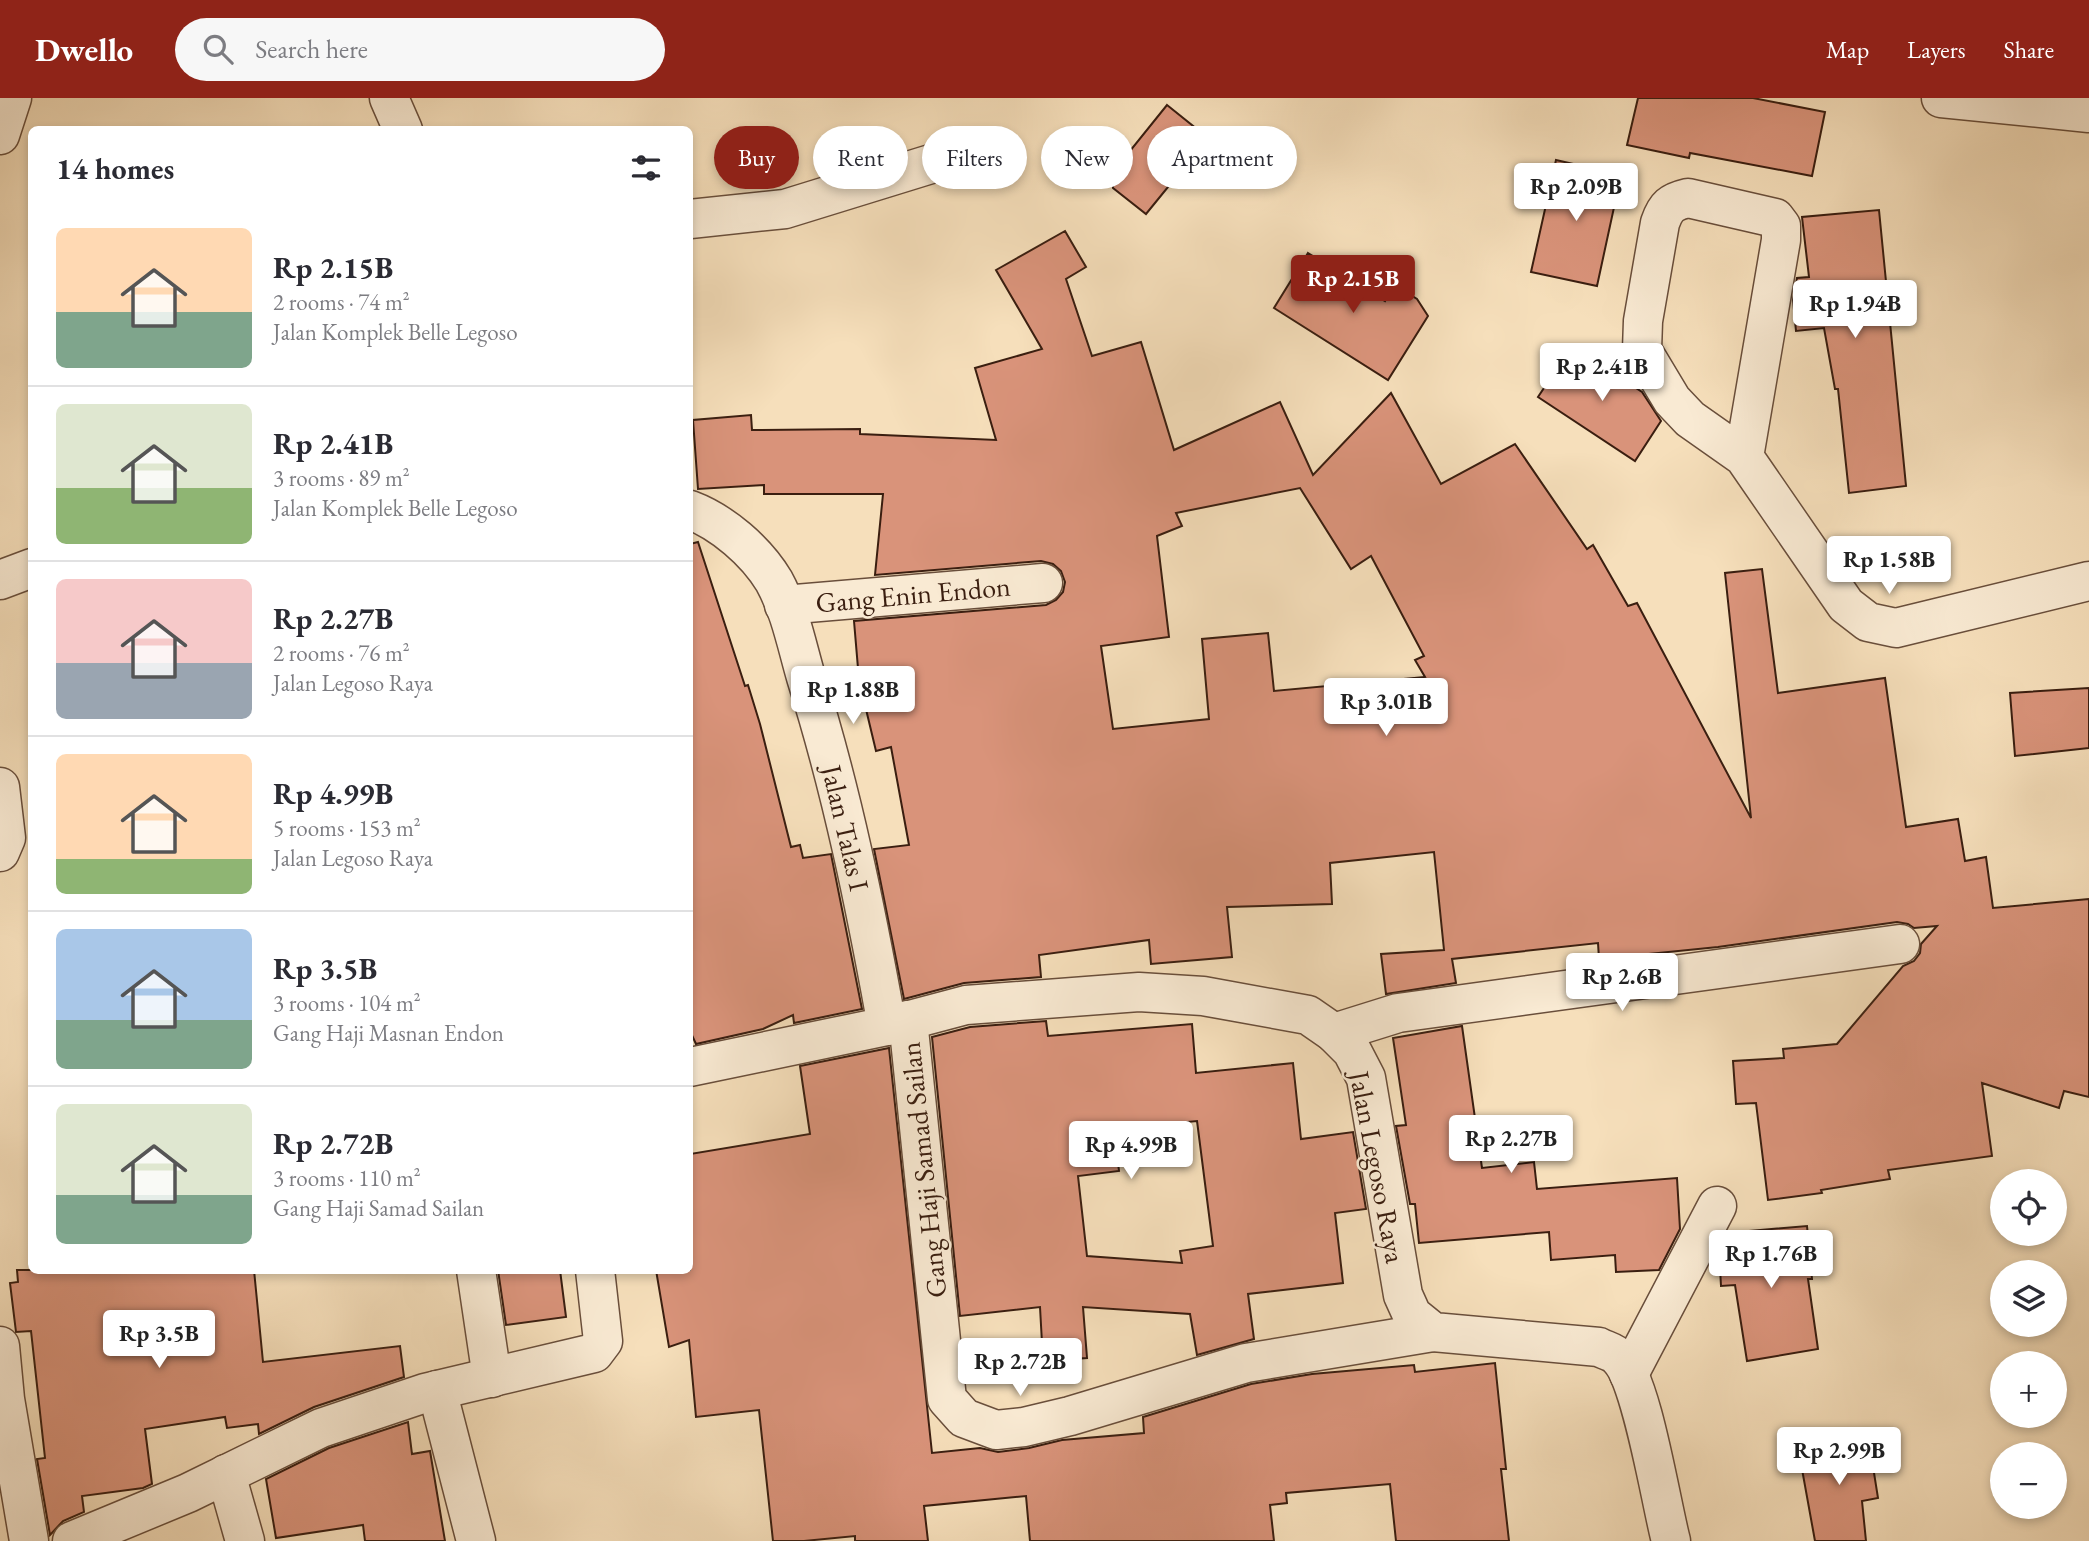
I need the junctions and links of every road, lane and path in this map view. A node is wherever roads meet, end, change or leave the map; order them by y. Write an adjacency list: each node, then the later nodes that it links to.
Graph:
1 (12, 98): 6 (street)
2 (389, 98): 5 (street)
3 (1941, 98): 4 (street)
4 (2089, 113)
5 (401, 126)
6 (0, 135)
7 (922, 167): 8 (street)
8 (693, 219)
9 (1744, 457): 9 (street); 13 (street)
10 (693, 511): 15 (street, Jalan Talas I)
11 (28, 570): 12 (street)
12 (0, 580)
13 (2089, 581)
14 (1043, 583): 15 (street, Gang Enin Endon)
15 (784, 605): 19 (street, Jalan Talas I)
16 (0, 787): 17 (street)
17 (0, 852)
18 (1900, 944): 20 (street)
19 (897, 1023): 20 (street, Jalan Legoso Raya); 21 (street, Jalan Legoso Raya); 25 (street, Gang Haji Samad Sailan)
20 (1334, 1032): 25 (street, Jalan Legoso Raya)
21 (693, 1066)
22 (1717, 1206): 27 (street)
23 (477, 1274): 28 (street)
24 (595, 1274): 28 (street)
25 (1433, 1332): 27 (street)
26 (0, 1346): 31 (street)
27 (1629, 1374): 35 (street)
28 (492, 1378): 29 (street)
29 (437, 1390): 30 (street); 34 (street)
30 (226, 1474): 32 (street); 33 (street)
31 (29, 1541)
32 (72, 1541)
33 (245, 1541)
34 (476, 1541)
35 (1671, 1541)

